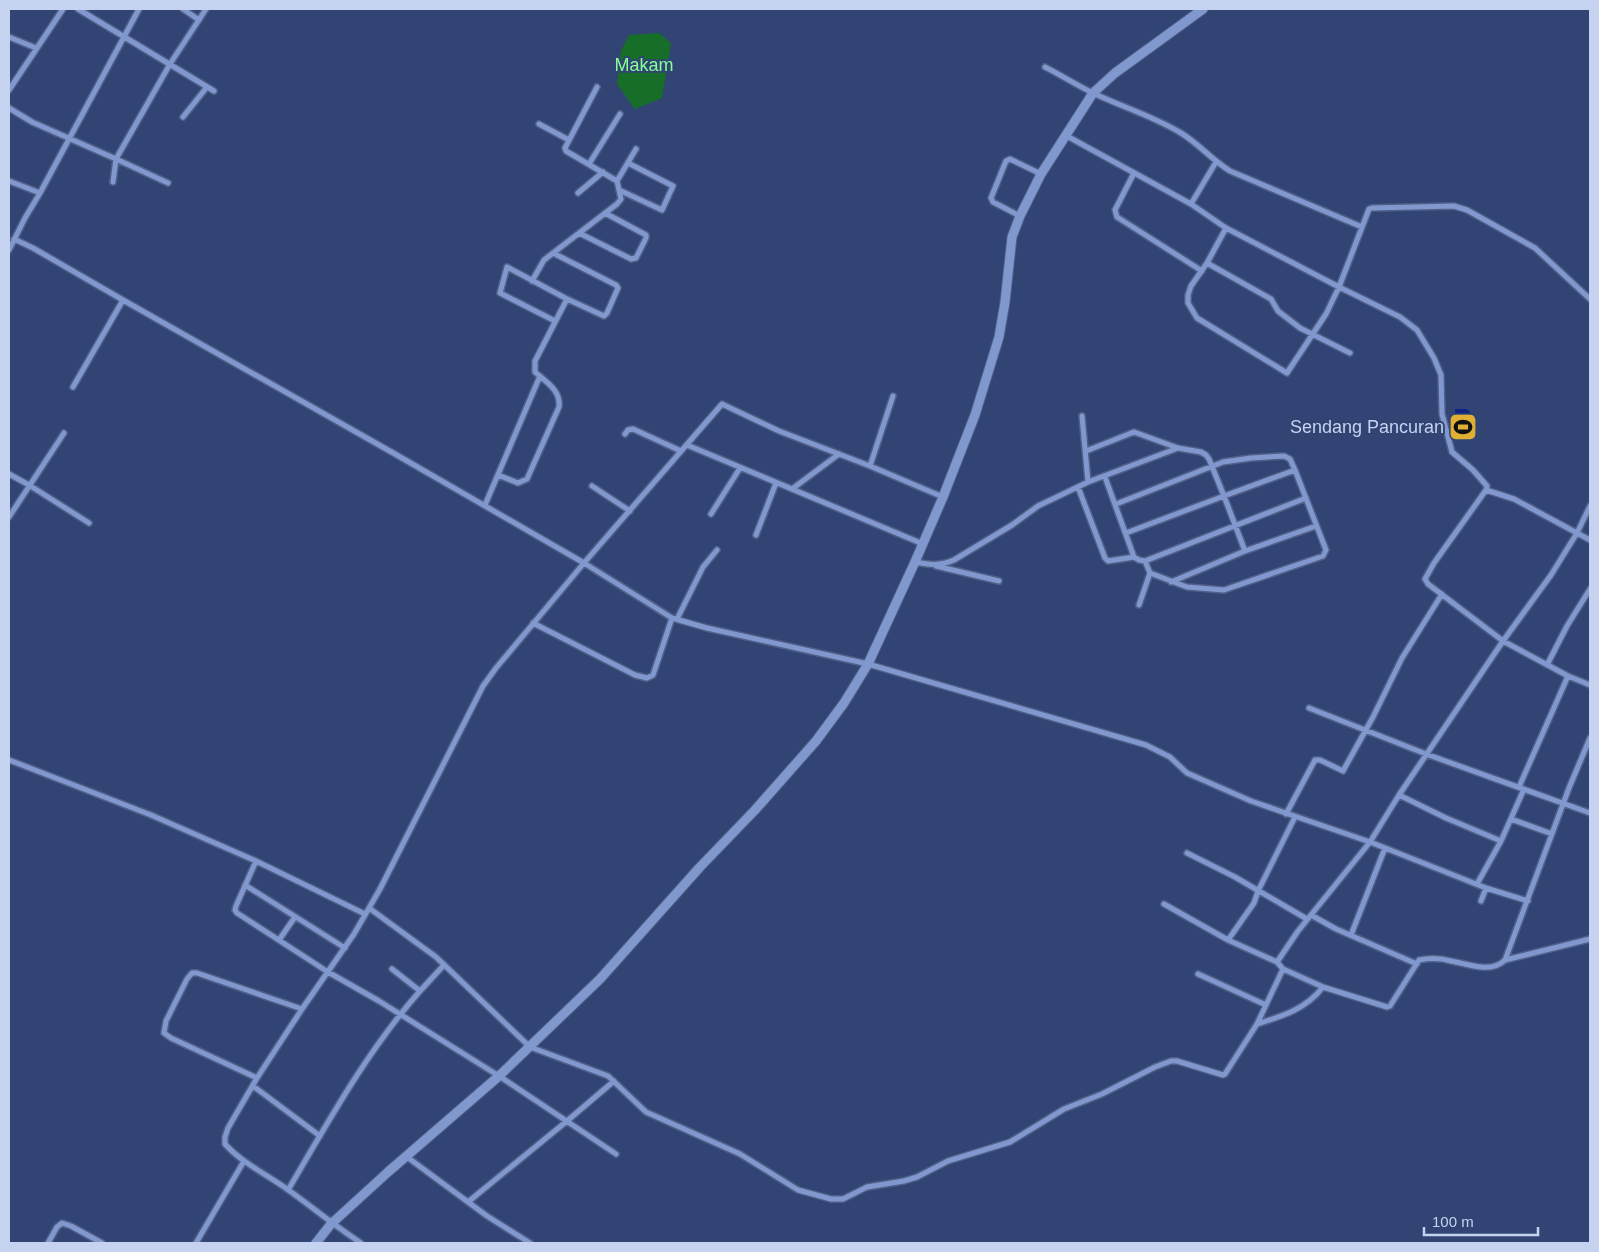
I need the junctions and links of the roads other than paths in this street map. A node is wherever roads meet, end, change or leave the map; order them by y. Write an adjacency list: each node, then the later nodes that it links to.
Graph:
1 (63, 9): 10 (street)
2 (78, 9): 9 (street)
3 (139, 9): 9 (street)
4 (182, 9): 7 (street)
5 (206, 9): 7 (street)
6 (1203, 9): 17 (street)
7 (199, 20): 11 (street)
8 (9, 37): 10 (street)
9 (124, 37): 11 (street); 23 (street)
10 (36, 48): 15 (street)
11 (170, 64): 13 (street); 26 (street)
12 (1045, 66): 17 (street)
13 (207, 86): 16 (street); 20 (street)
14 (597, 88): 24 (street)
15 (9, 90)
16 (214, 91)
17 (1093, 93): 22 (street); 27 (street)
18 (9, 108): 23 (street)
19 (620, 114): 29 (street)
20 (183, 116)
21 (539, 124): 24 (street)
22 (1065, 135): 31 (street); 32 (street)
23 (69, 138): 26 (street); 38 (street)
24 (568, 140): 29 (street)
25 (636, 149): 28 (street)
26 (116, 159): 35 (street); 36 (street)
27 (1216, 162): 40 (street); 43 (street)
28 (628, 163): 34 (street); 37 (street)
29 (589, 164): 30 (street)
30 (603, 172): 34 (street); 39 (street)
31 (1134, 173): 40 (street); 50 (street)
32 (1041, 174): 42 (street); 42 (street)
33 (9, 181): 38 (street)
34 (617, 181): 37 (street)
35 (112, 182)
36 (168, 183)
37 (619, 190): 41 (street)
38 (40, 193): 46 (street)
39 (578, 193)
40 (1191, 204): 44 (street)
41 (605, 213): 45 (street); 45 (street)
42 (1020, 216): 85 (street)
43 (1362, 227): 52 (street); 54 (street)
44 (1226, 228): 49 (street); 52 (street)
45 (579, 233): 48 (street)
46 (14, 239): 47 (street); 55 (street)
47 (9, 250)
48 (553, 253): 51 (street); 53 (street)
49 (1208, 263): 50 (street); 57 (street)
50 (1202, 271): 57 (street)
51 (532, 281): 53 (street); 56 (street)
52 (1339, 288): 57 (street); 83 (street)
53 (567, 299): 56 (street)
54 (1590, 299)
55 (123, 300): 60 (street); 88 (street)
56 (555, 321): 59 (street)
57 (1312, 334): 58 (street)
58 (1350, 354)
59 (540, 376): 75 (street); 75 (street)
60 (74, 387)
61 (893, 396): 70 (street)
62 (1082, 416): 68 (street)
63 (64, 433): 79 (street)
64 (625, 434): 67 (street)
65 (687, 445): 67 (street); 69 (street); 72 (street)
66 (1178, 448): 68 (street); 71 (street); 76 (street)
67 (681, 451): 90 (street)
68 (1086, 451): 77 (street)
69 (839, 454): 70 (street); 82 (street)
70 (870, 466): 85 (street)
71 (1212, 466): 73 (street); 84 (street); 87 (street)
72 (740, 468): 78 (street); 91 (street)
73 (1295, 470): 84 (street); 86 (street)
74 (9, 474): 79 (street)
75 (498, 475): 88 (street)
76 (1105, 477): 77 (street); 87 (street)
77 (1088, 482): 81 (street)
78 (776, 483): 82 (street); 98 (street)
79 (30, 485): 92 (street); 93 (street)
80 (592, 486): 90 (street)
81 (1078, 487): 103 (street); 107 (street)
82 (792, 489): 100 (street)
83 (1486, 490): 97 (street); 112 (street)
84 (1224, 496): 94 (street); 96 (street)
85 (943, 497): 100 (street)
86 (1306, 498): 94 (street); 95 (street)
87 (1116, 504): 96 (street)
88 (485, 505): 106 (street)
89 (1590, 506): 97 (street)
90 (630, 511): 106 (street)
91 (711, 514)
92 (9, 517)
93 (89, 523)
94 (1235, 525): 102 (street); 104 (street)
95 (1316, 526): 102 (street); 110 (street)
96 (1126, 533): 103 (street)
97 (1577, 533): 99 (street); 116 (street)
98 (756, 534)
99 (1590, 540)
100 (923, 544): 105 (street)
101 (717, 550): 114 (street)
102 (1245, 551): 110 (street)
103 (1134, 557): 104 (street)
104 (1145, 561): 108 (street)
105 (915, 562): 107 (street); 117 (street)
106 (584, 563): 114 (street); 115 (street)
107 (932, 565): 109 (street)
108 (1150, 573): 110 (street); 113 (street)
109 (999, 581)
110 (1171, 582)
111 (1590, 588): 118 (street)
112 (1442, 594): 116 (street); 122 (street)
113 (1139, 605)
114 (675, 619): 115 (street); 117 (street)
115 (533, 624): 146 (street)
116 (1503, 641): 118 (street); 124 (street)
117 (868, 664): 130 (street); 169 (street)
118 (1547, 665): 119 (street)
119 (1568, 676): 120 (street); 126 (street)
120 (1590, 685)
121 (1309, 708): 122 (street)
122 (1366, 730): 124 (street); 130 (street)
123 (1590, 738): 128 (street)
124 (1426, 754): 126 (street); 127 (street)
125 (9, 760): 138 (street)
126 (1521, 788): 128 (street); 132 (street)
127 (1399, 795): 134 (street); 135 (street)
128 (1563, 804): 129 (street); 133 (street)
129 (1590, 813)
130 (1286, 814): 131 (street)
131 (1295, 817): 135 (street); 142 (street)
132 (1511, 819): 133 (street); 134 (street)
133 (1552, 834): 143 (street)
134 (1501, 841): 139 (street)
135 (1370, 842): 136 (street); 149 (street)
136 (1385, 848): 139 (street); 150 (street)
137 (1187, 853): 142 (street)
138 (256, 861): 140 (street); 147 (street)
139 (1477, 884): 141 (street)
140 (245, 885): 148 (street); 152 (street)
141 (1486, 888): 143 (street); 144 (street)
142 (1258, 891): 149 (street); 153 (street)
143 (1528, 900): 155 (street)
144 (1481, 901)
145 (1164, 904): 153 (street)
146 (370, 908): 147 (street); 158 (street)
147 (366, 914): 154 (street)
148 (295, 916): 152 (street); 154 (street)
149 (1309, 917): 150 (street); 156 (street)
150 (1351, 935): 157 (street)
151 (1590, 939): 155 (street)
152 (279, 940): 161 (street)
153 (1228, 940): 156 (street)
154 (345, 948): 161 (street)
155 (1505, 960): 157 (street)
156 (1278, 962): 160 (street)
157 (1416, 964): 163 (street)
158 (444, 965): 164 (street); 169 (street)
159 (392, 969): 164 (street)
160 (1283, 970): 163 (street); 165 (street)
161 (328, 972): 166 (street); 167 (street)
162 (1198, 974): 165 (street)
163 (1323, 987): 168 (street)
164 (420, 991): 167 (street)
165 (1266, 1005): 168 (street)
166 (302, 1009): 171 (street); 171 (street)
167 (400, 1014): 170 (street); 175 (street)
168 (1257, 1024): 172 (street)
169 (530, 1047): 170 (street); 172 (street)
170 (499, 1076): 174 (street); 177 (street)
171 (257, 1078): 173 (street)
172 (614, 1081): 174 (street)
173 (253, 1086): 175 (street); 178 (street)
174 (567, 1121): 176 (street); 180 (street)
175 (320, 1136): 179 (street)
176 (616, 1154)
177 (407, 1157): 180 (street); 181 (street)
178 (244, 1161): 179 (street); 184 (street)
179 (288, 1190): 181 (street)
180 (468, 1202): 187 (street)
181 (331, 1224): 185 (street); 186 (street)
182 (48, 1243): 183 (street)
183 (102, 1243)
184 (196, 1243)
185 (316, 1243)
186 (361, 1243)
187 (530, 1243)

